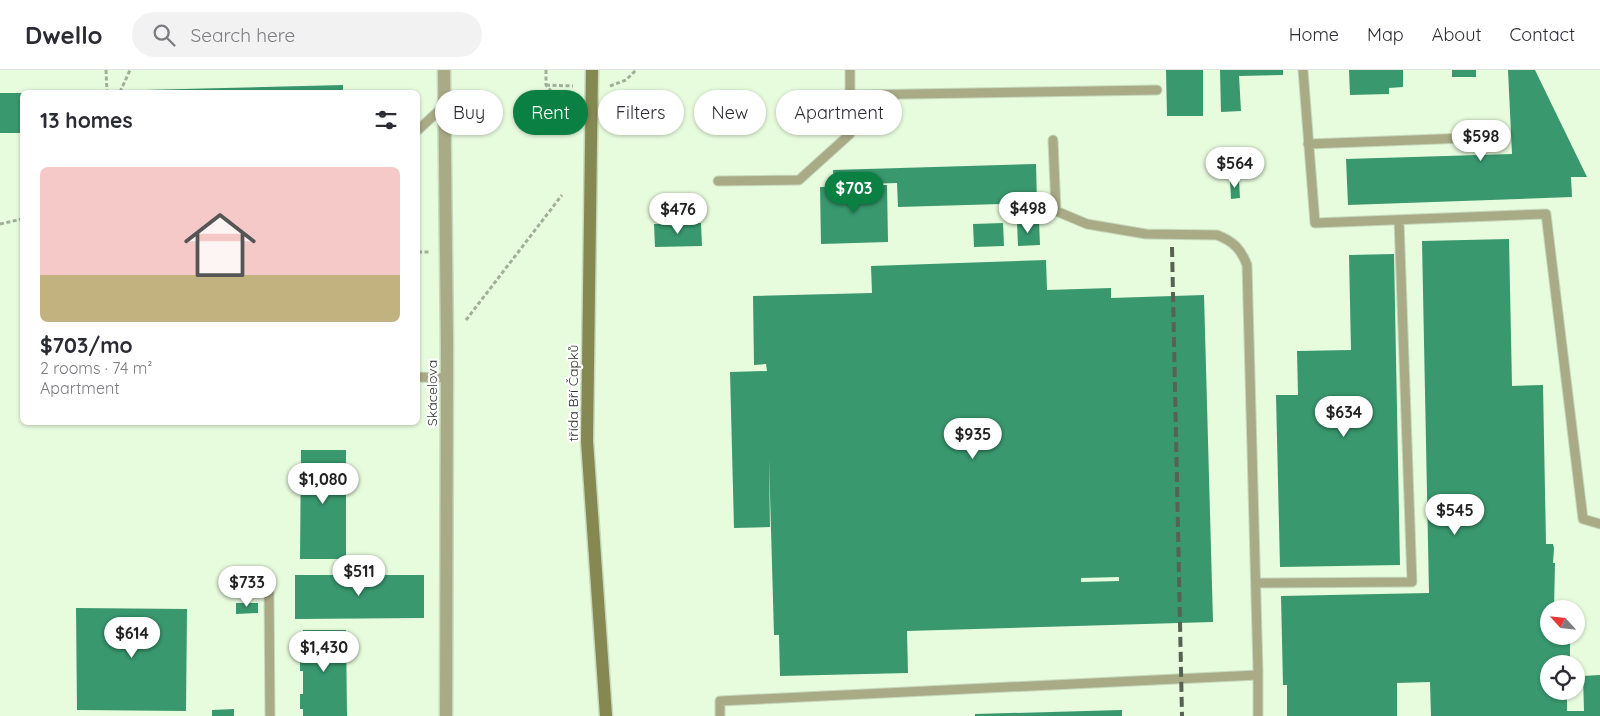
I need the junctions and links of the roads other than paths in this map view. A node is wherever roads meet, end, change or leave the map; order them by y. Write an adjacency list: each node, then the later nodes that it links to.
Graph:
1 (444, 70): 5 (street, Skácelova)
2 (592, 70): 26 (street, třída Bří Čapků)
3 (850, 70): 6 (lane)
4 (1303, 70): 15 (lane)
5 (445, 90)
6 (850, 90)
7 (1157, 90): 8 (lane)
8 (902, 94)
9 (435, 114): 10 (lane)
10 (420, 128)
11 (445, 135): 19 (street, Skácelova)
12 (849, 135): 16 (lane)
13 (1493, 137): 15 (lane)
14 (1053, 140): 21 (lane)
15 (1308, 144): 17 (lane)
16 (718, 181)
17 (1399, 220): 20 (lane); 21 (lane)
18 (420, 377): 19 (lane)
19 (447, 378): 25 (street, Skácelova)
20 (1600, 524)
21 (1256, 583): 23 (lane)
22 (269, 593): 24 (lane)
23 (1258, 675): 27 (lane); 28 (lane)
24 (270, 716)
25 (446, 716)
26 (606, 716)
27 (720, 716)
28 (1258, 716)

